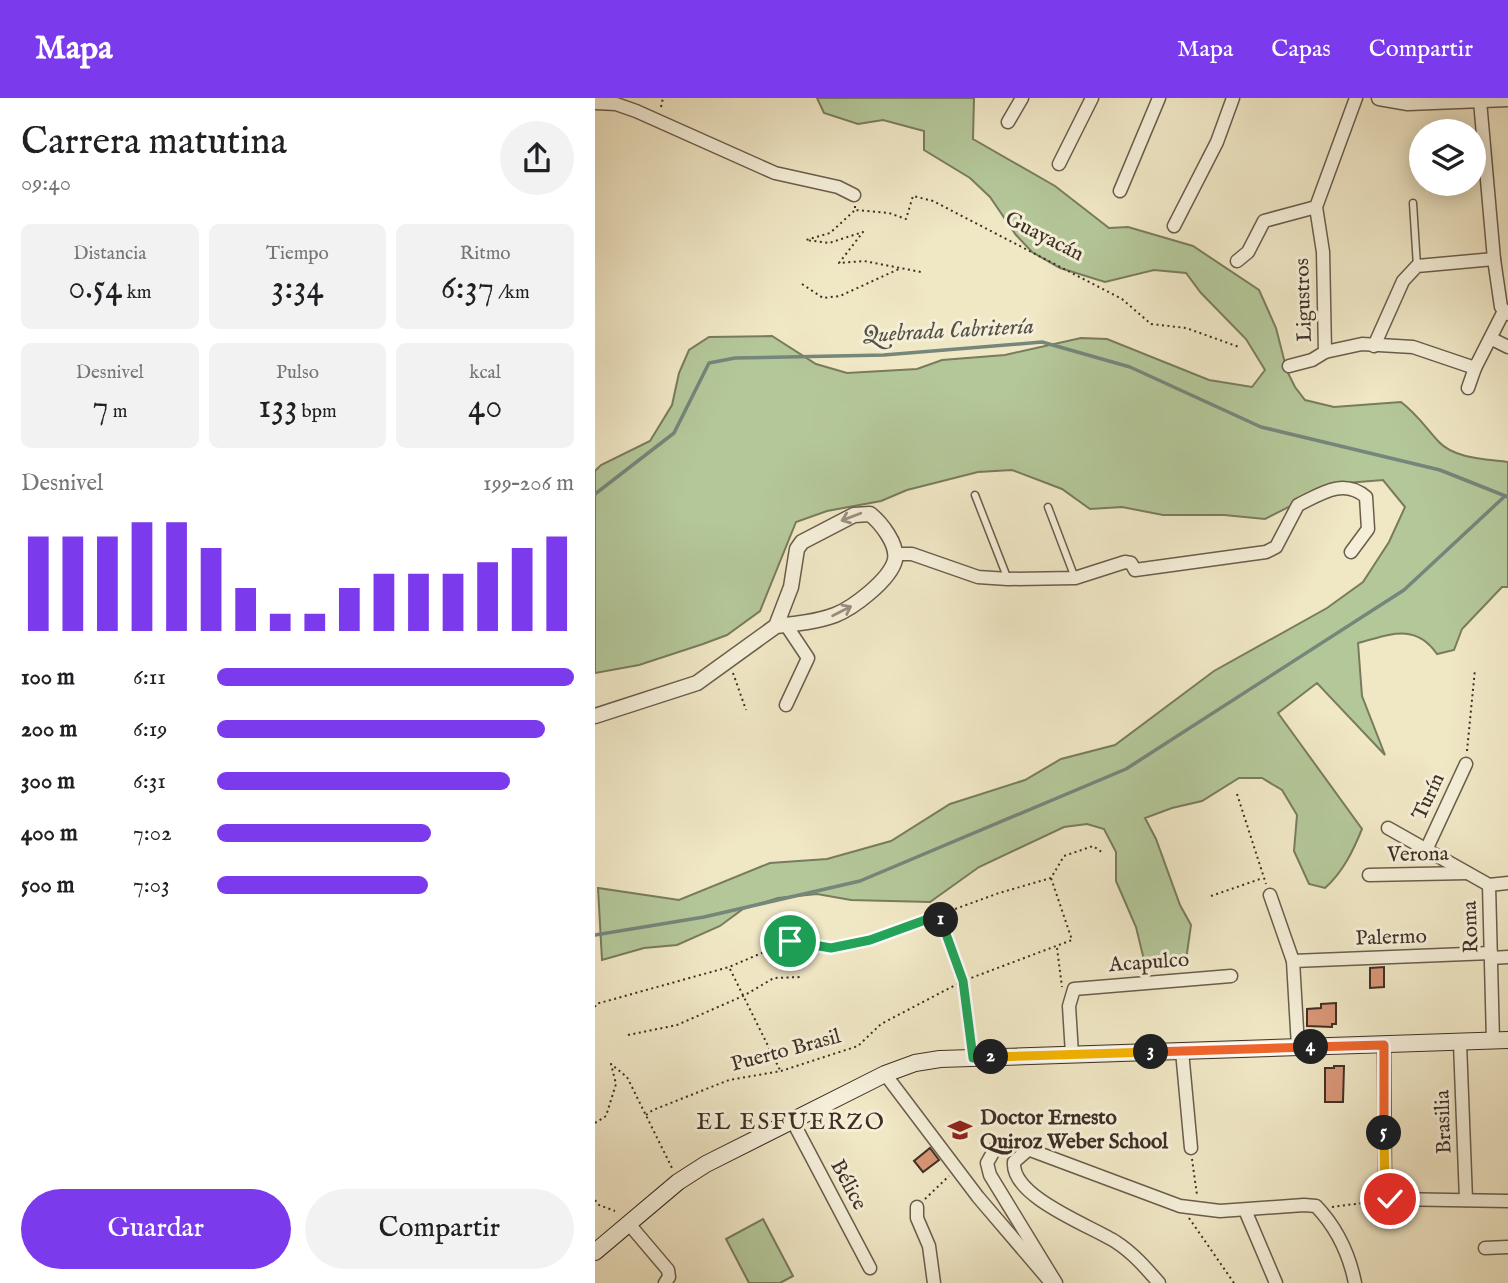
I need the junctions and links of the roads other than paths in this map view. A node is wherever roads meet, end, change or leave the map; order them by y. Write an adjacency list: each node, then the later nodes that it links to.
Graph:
1 (1022, 98): 11 (street)
2 (1092, 98): 12 (street)
3 (1160, 98): 13 (street)
4 (1233, 98): 17 (street)
5 (1356, 98): 16 (street, Ligustros)
6 (1379, 98): 8 (street)
7 (1508, 99): 9 (street)
8 (1409, 101): 9 (street)
9 (1480, 101): 18 (street)
10 (595, 103): 14 (street)
11 (1008, 122)
12 (1059, 164)
13 (1120, 191)
14 (854, 195)
15 (1413, 203): 20 (lane)
16 (1316, 207): 19 (street); 25 (street, Ligustros)
17 (1174, 226)
18 (1494, 259): 20 (street); 21 (street)
19 (1237, 261)
20 (1417, 266): 23 (street)
21 (1506, 313): 22 (street)
22 (1492, 339): 24 (street); 27 (street)
23 (1374, 346): 25 (street); 27 (street)
24 (1508, 347)
25 (1325, 352): 26 (street, Ligustros)
26 (1289, 366)
27 (1475, 368): 28 (street)
28 (1468, 388)
29 (975, 495): 34 (lane)
30 (1048, 507): 33 (lane)
31 (1351, 552): 33 (street)
32 (895, 554): 34 (street); 35 (street, one-way to 32); 35 (street, one-way to 35)
33 (1075, 578): 34 (street)
34 (1008, 579)
35 (781, 626): 36 (street); 37 (street)
36 (786, 705)
37 (595, 716)
38 (1466, 764): 40 (street, Turín)
39 (1388, 828): 40 (street, Roma)
40 (1427, 848): 41 (street, Roma)
41 (1467, 873): 42 (street, Verona); 44 (street, Roma)
42 (1369, 875)
43 (1508, 883): 44 (street)
44 (1489, 885): 46 (street, Roma)
45 (1270, 895): 48 (street)
46 (1491, 955): 47 (street, Palermo); 48 (street, Palermo); 50 (street, Roma)
47 (1508, 957)
48 (1293, 961): 53 (street)
49 (1231, 976): 55 (street, Acapulco)
50 (1500, 1041): 51 (main road)
51 (1460, 1043): 52 (main road); 60 (street, Brasilia)
52 (1384, 1045): 53 (main road); 60 (street)
53 (1299, 1047): 54 (main road)
54 (1182, 1051): 55 (main road); 58 (street)
55 (1072, 1054): 56 (main road)
56 (885, 1074): 57 (main road); 71 (street)
57 (792, 1120): 64 (main road); 68 (street, Bélice)
58 (1191, 1148)
59 (1030, 1149): 63 (street); 71 (street); 72 (street)
60 (1466, 1200): 61 (street)
61 (1508, 1200)
62 (917, 1207): 70 (street)
63 (1245, 1210): 73 (street); 74 (street)
64 (629, 1224): 67 (main road); 69 (street)
65 (1508, 1247): 66 (street)
66 (1485, 1248)
67 (595, 1252)
68 (870, 1268)
69 (665, 1283)
70 (934, 1283)
71 (1054, 1283)
72 (1159, 1283)
73 (1276, 1283)
74 (1355, 1283)

